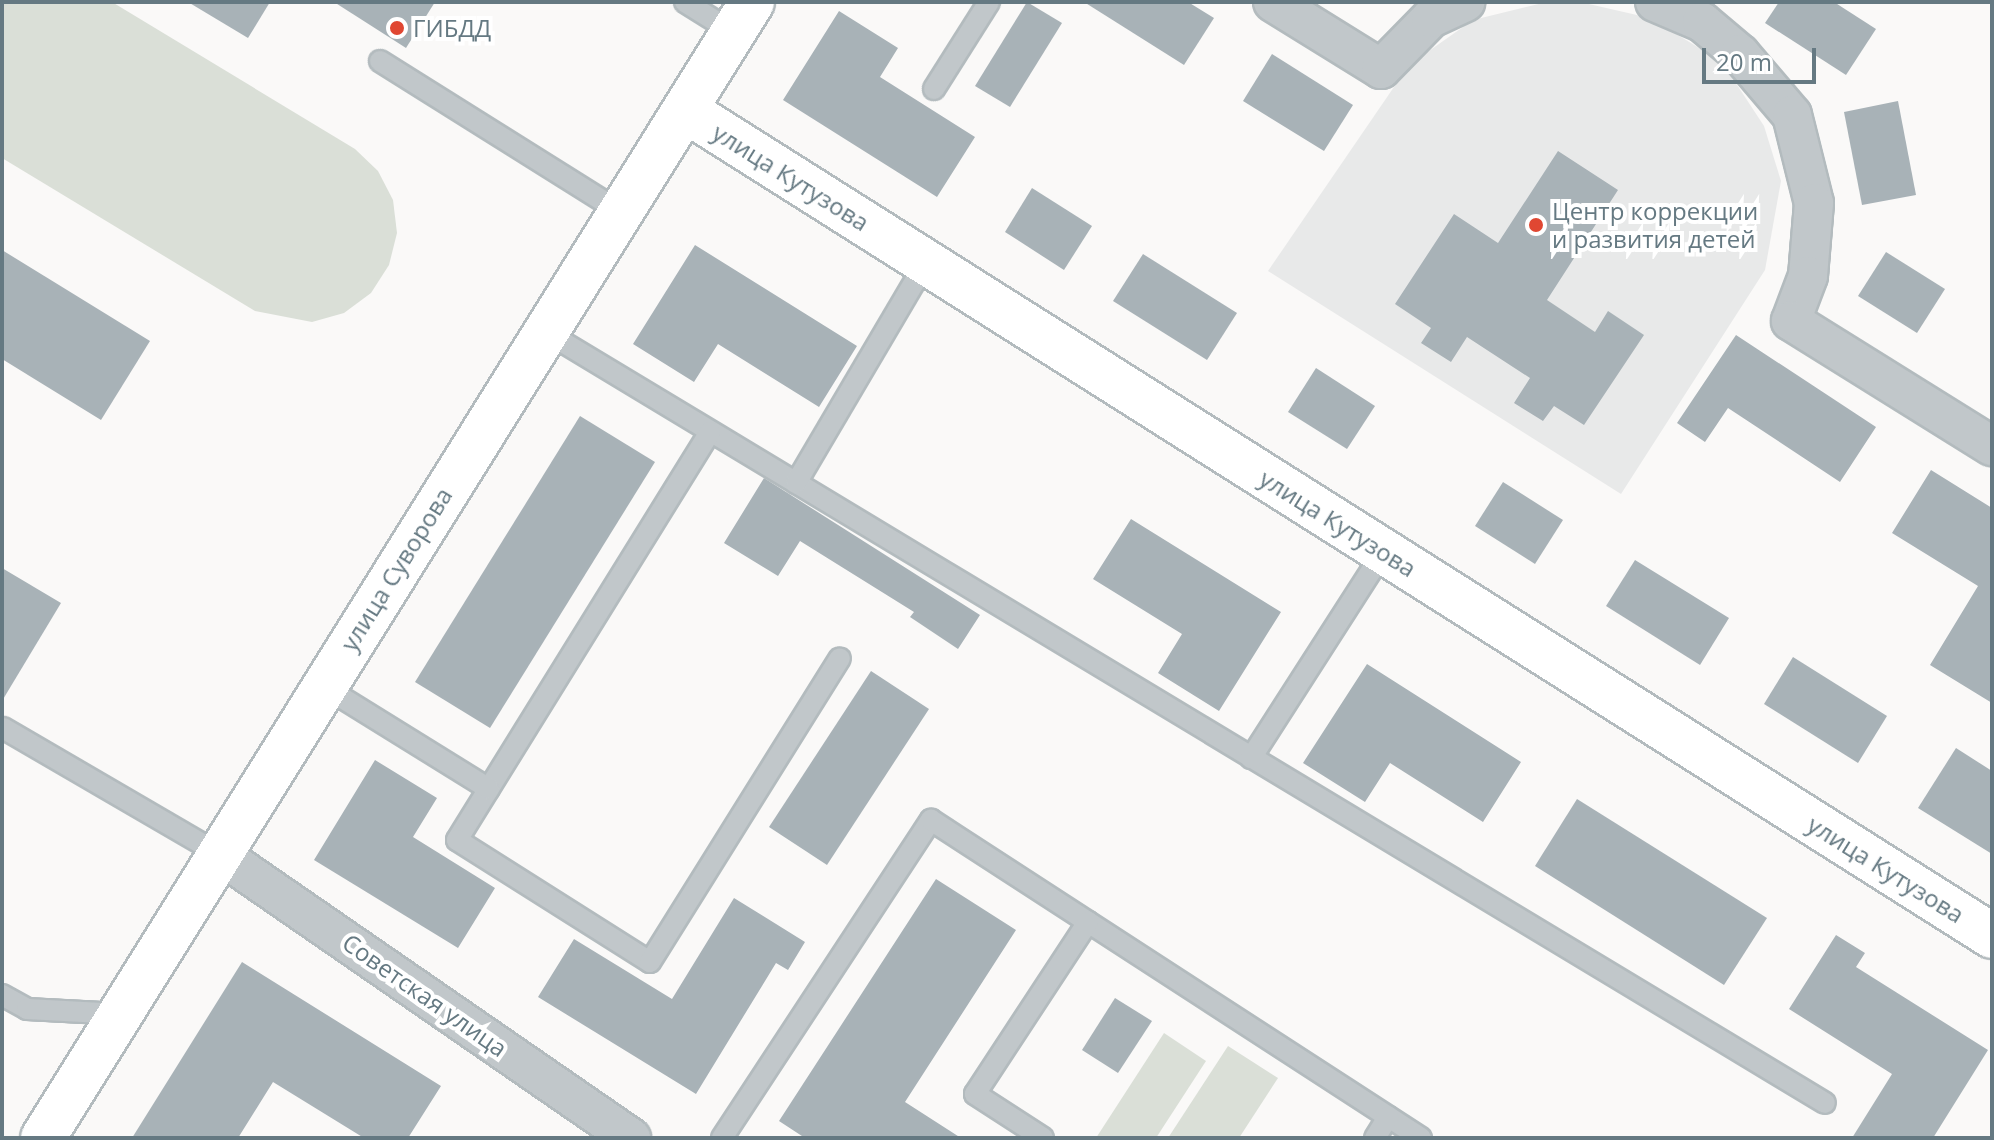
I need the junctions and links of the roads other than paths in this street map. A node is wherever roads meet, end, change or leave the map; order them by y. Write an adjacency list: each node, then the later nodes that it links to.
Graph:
1 (685, 2): 7 (lane)
2 (989, 2): 9 (lane)
3 (1273, 2): 4 (street)
4 (1466, 2)
5 (1655, 2): 6 (street)
6 (1708, 12): 15 (street)
7 (742, 17): 10 (street, улица Суворова)
8 (380, 61): 11 (lane)
9 (934, 89)
10 (685, 110): 11 (street, улица Суворова); 12 (street, улица Кутузова)
11 (621, 212): 13 (street, улица Суворова)
12 (926, 262): 16 (lane); 17 (street, улица Кутузова)
13 (546, 332): 14 (lane); 19 (street, улица Суворова)
14 (710, 432): 16 (lane); 22 (lane)
15 (1992, 446)
16 (796, 483): 21 (lane)
17 (1383, 552): 21 (lane); 25 (street, улица Кутузова)
18 (840, 658): 22 (lane)
19 (323, 686): 22 (lane); 23 (street, улица Суворова)
20 (3, 728): 23 (lane)
21 (1251, 758): 28 (lane)
22 (489, 789)
23 (218, 853): 27 (street, улица Суворова); 31 (street, Советская улица)
24 (1088, 922): 29 (lane); 32 (lane); 33 (lane)
25 (1992, 936)
26 (2, 995): 27 (lane)
27 (121, 1014): 30 (street, улица Суворова)
28 (1825, 1103)
29 (1388, 1117): 34 (lane); 35 (lane)
30 (43, 1138)
31 (631, 1138)
32 (722, 1138)
33 (1043, 1138)
34 (1375, 1138)
35 (1421, 1138)

